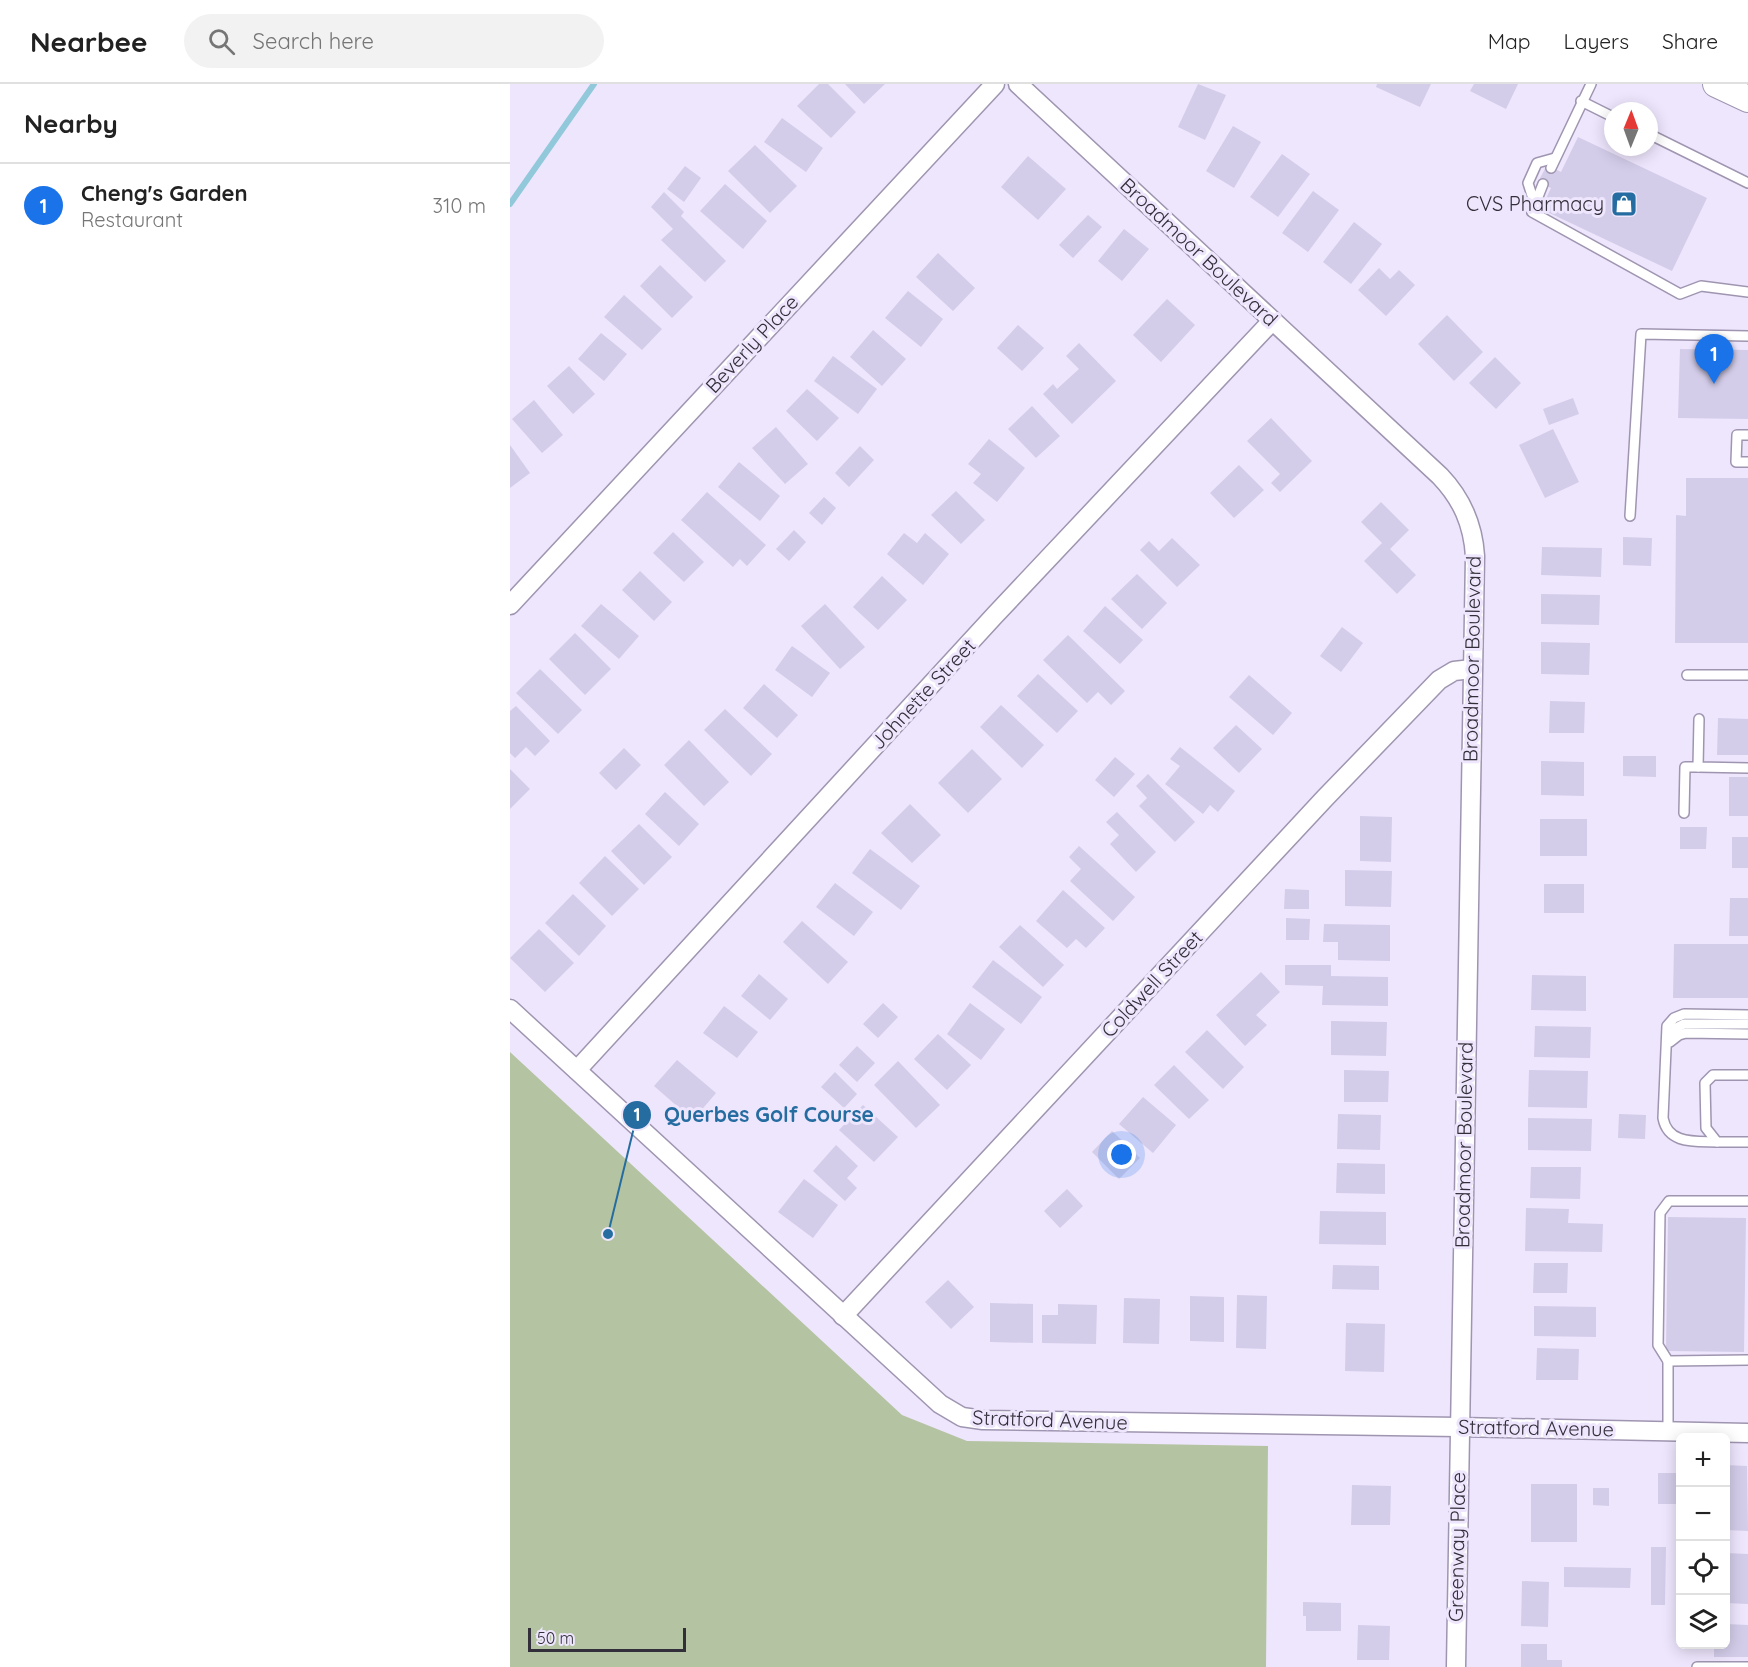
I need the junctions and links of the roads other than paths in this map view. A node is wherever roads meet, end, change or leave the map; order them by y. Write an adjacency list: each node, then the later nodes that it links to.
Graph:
1 (995, 84): 20 (street, Beverly Place)
2 (1018, 84): 15 (street, Broadmoor Boulevard)
3 (1591, 84): 6 (lane)
4 (1716, 84): 5 (main road)
5 (1748, 99)
6 (1581, 101): 7 (lane); 9 (lane)
7 (1604, 112)
8 (1658, 138): 11 (lane)
9 (1555, 158): 10 (lane); 13 (lane)
10 (1551, 168)
11 (1748, 183)
12 (1543, 184): 13 (lane)
13 (1535, 205): 14 (lane)
14 (1748, 292)
15 (1272, 321): 21 (street, Broadmoor Boulevard); 33 (street, Johnette Street)
16 (1748, 336): 19 (lane)
17 (1748, 435): 18 (lane)
18 (1748, 462)
19 (1630, 516)
20 (510, 605)
21 (1472, 669): 38 (street, Coldwell Street); 41 (street, Broadmoor Boulevard)
22 (1687, 675): 23 (lane)
23 (1748, 675)
24 (1699, 719): 25 (lane)
25 (1698, 767): 26 (lane); 27 (lane)
26 (1748, 768)
27 (1684, 813)
28 (510, 1008): 33 (street, Stratford Avenue)
29 (1748, 1015): 32 (lane)
30 (1748, 1024): 32 (lane)
31 (1748, 1034): 32 (lane)
32 (1666, 1046): 35 (lane)
33 (577, 1070): 38 (street, Stratford Avenue)
34 (1748, 1075): 35 (lane)
35 (1717, 1142): 36 (lane)
36 (1748, 1142)
37 (1748, 1201): 40 (lane)
38 (843, 1316): 41 (street, Stratford Avenue)
39 (1748, 1360): 40 (lane)
40 (1668, 1361): 42 (lane)
41 (1459, 1426): 42 (street, Stratford Avenue); 44 (street, Greenway Place)
42 (1668, 1431): 43 (street, Stratford Avenue)
43 (1748, 1433)
44 (1456, 1667)
45 (1697, 1667): 46 (lane)
46 (1748, 1667)

